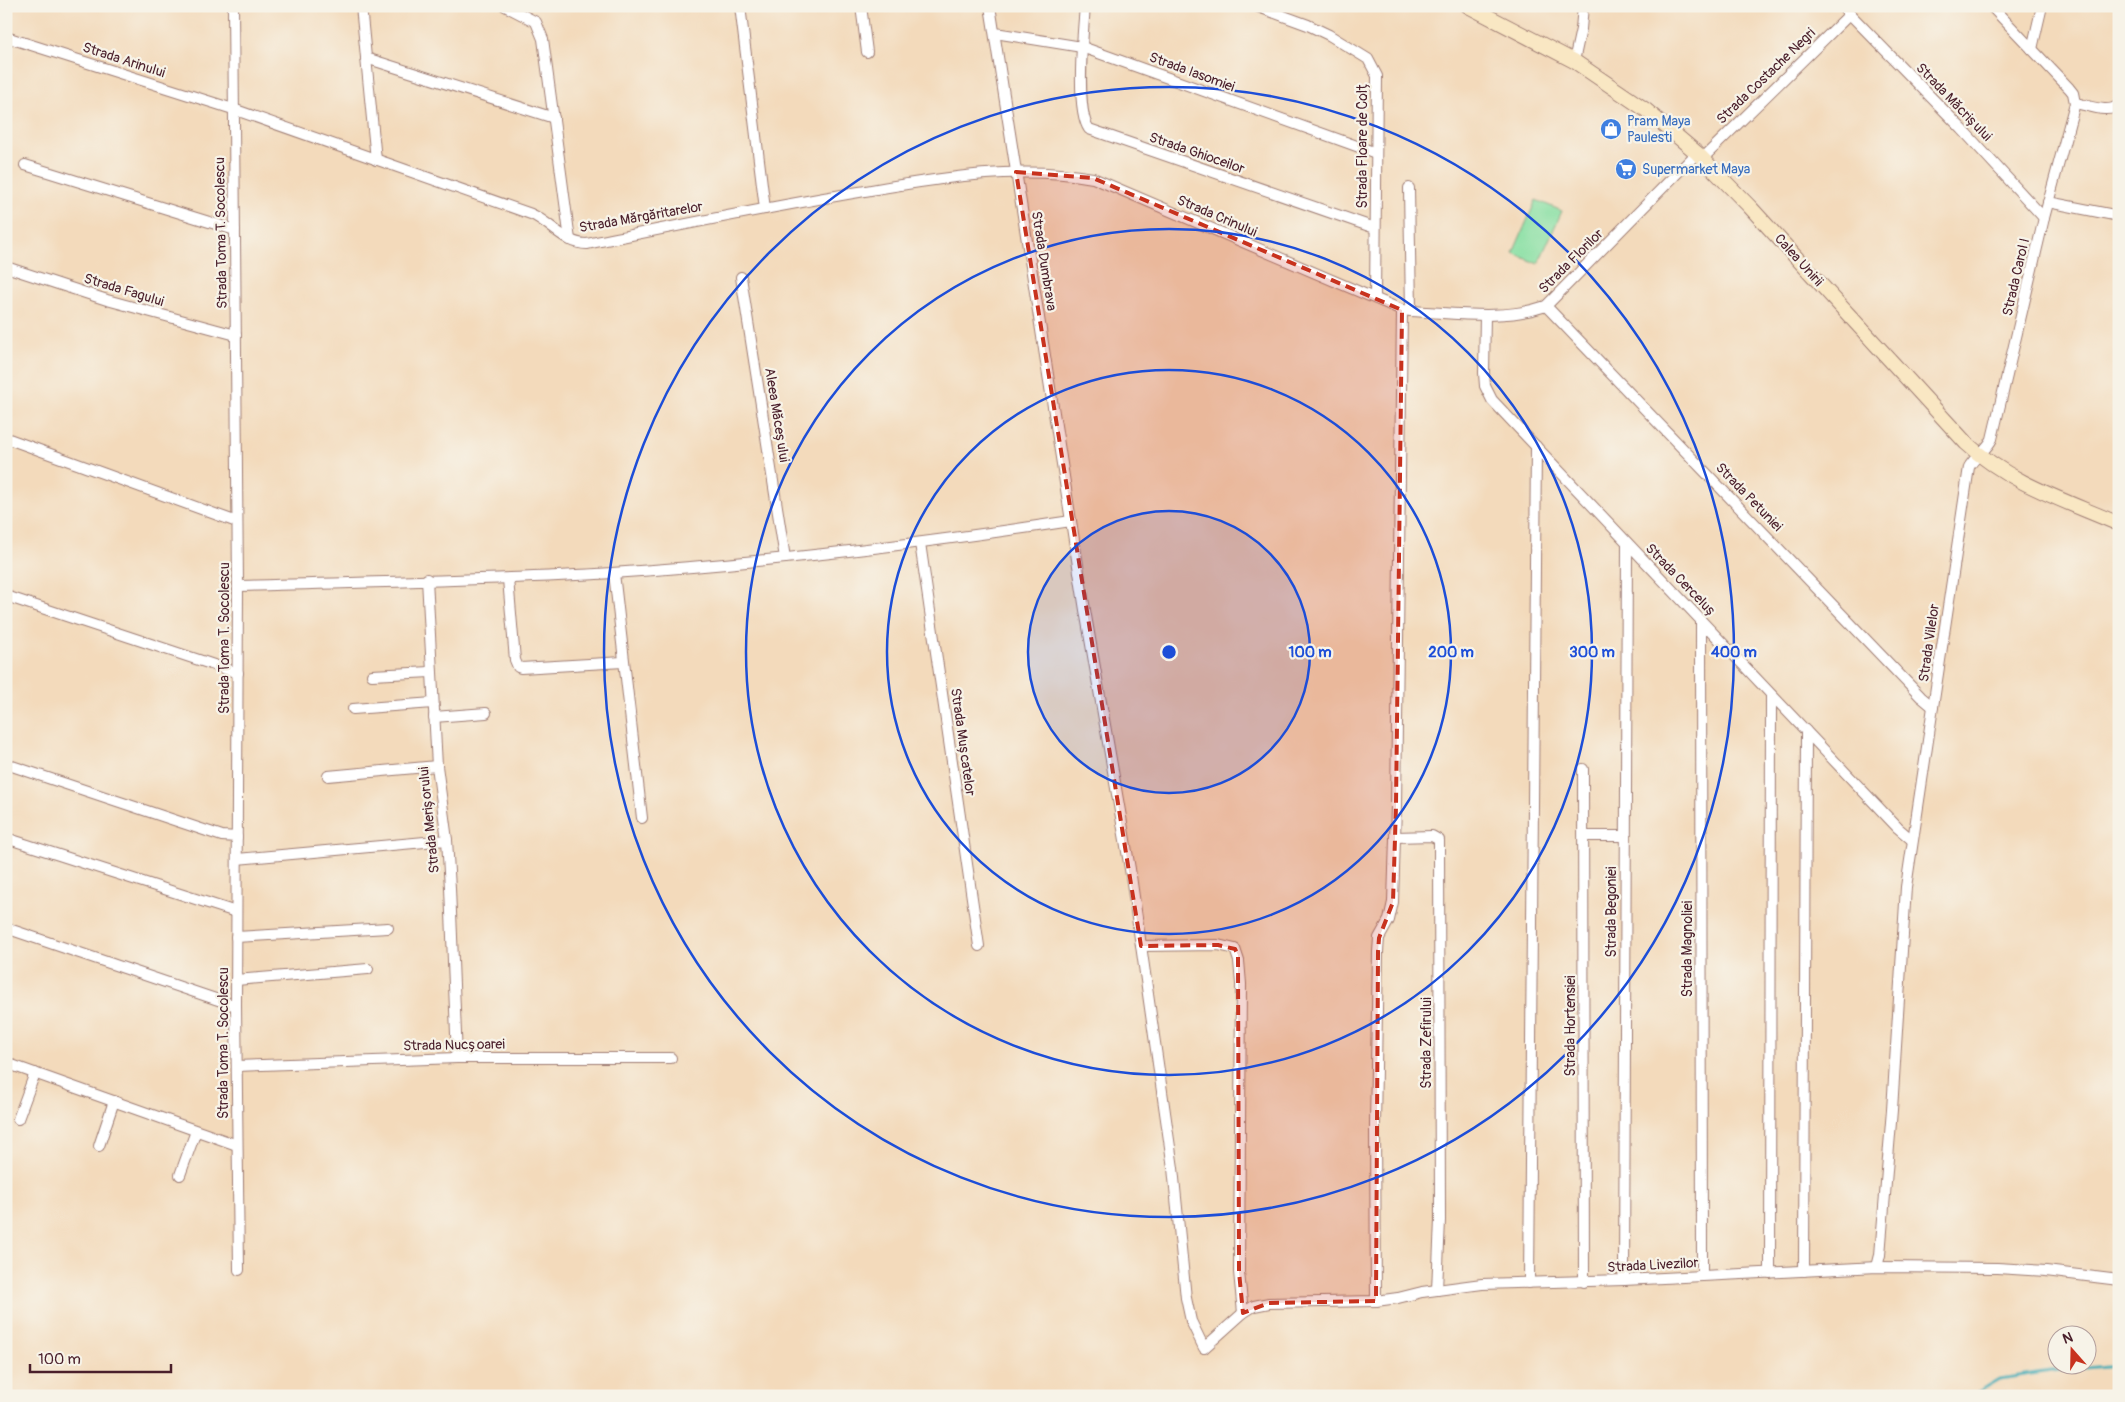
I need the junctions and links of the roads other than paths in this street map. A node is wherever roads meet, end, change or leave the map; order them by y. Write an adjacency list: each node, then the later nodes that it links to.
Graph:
1 (233, 6): 24 (street, Strada Toma T. Socolescu)
2 (361, 6): 20 (street)
3 (505, 6): 25 (street)
4 (740, 6): 33 (street)
5 (861, 6): 19 (street)
6 (990, 6): 15 (street, Strada Dumbrava)
7 (1085, 6): 17 (street)
8 (1256, 6): 26 (street, Strada Floare de Colț)
9 (1468, 6): 21 (main road, Calea Unirii)
10 (1583, 6): 21 (street)
11 (1842, 6): 14 (street, Strada Măcrișului)
12 (1991, 6): 18 (street)
13 (2042, 6): 18 (street)
14 (1850, 14): 27 (street, Strada Costache Negri); 35 (street, Strada Măcrișului)
15 (994, 33): 17 (street, Strada Iasomiei); 30 (street, Strada Dumbrava)
16 (6, 37): 24 (street, Strada Arinului)
17 (1082, 48): 26 (street, Strada Iasomiei); 36 (street, Strada Ghioceilor)
18 (2032, 49): 22 (street)
19 (867, 52)
20 (366, 58): 25 (street); 28 (street)
21 (1574, 61): 27 (main road, Calea Unirii)
22 (2075, 103): 23 (street); 32 (street, Strada Carol I)
23 (2119, 104)
24 (233, 109): 28 (street, Strada Mărgăritarelor); 37 (street, Strada Toma T. Socolescu)
25 (554, 118): 38 (street)
26 (1376, 153): 36 (street, Strada Floare de Colț)
27 (1700, 156): 42 (street, Strada Florilor); 48 (main road, Calea Unirii)
28 (376, 160): 38 (street, Strada Mărgăritarelor)
29 (26, 166): 37 (street)
30 (1016, 172): 33 (street, Strada Mărgăritarelor); 41 (street, Strada Crinului); 49 (street, Strada Dumbrava)
31 (1409, 188): 43 (street)
32 (2048, 202): 34 (street); 35 (street, Strada Carol I)
33 (765, 209): 38 (street, Strada Mărgăritarelor)
34 (2119, 216)
35 (2044, 218): 48 (street, Strada Carol I)
36 (1375, 228): 41 (street, Strada Floare de Colț)
37 (235, 230): 45 (street, Strada Toma T. Socolescu)
38 (570, 240)
39 (6, 267): 45 (street, Strada Fagului)
40 (742, 277): 54 (street, Aleea Măceșului)
41 (1375, 298): 43 (street, Strada Crinului)
42 (1546, 306): 44 (street, Strada Florilor); 67 (street, Strada Petuniei)
43 (1406, 310): 44 (street, Strada Florilor); 80 (street)
44 (1485, 315): 47 (street, Strada Cerceluș)
45 (236, 335): 50 (street, Strada Toma T. Socolescu)
46 (6, 438): 50 (street)
47 (1536, 446): 53 (street, Strada Cerceluș); 113 (street)
48 (1979, 454): 51 (main road, Calea Unirii); 67 (street, Strada Vilelor)
49 (1071, 521): 52 (street); 90 (street, Strada Dumbrava)
50 (237, 522): 58 (street, Strada Toma T. Socolescu)
51 (2119, 524)
52 (920, 543): 54 (street); 89 (street, Strada Mușcatelor)
53 (1627, 543): 60 (street, Strada Cerceluș); 78 (street, Strada Begoniei)
54 (785, 558): 55 (street)
55 (614, 573): 57 (street); 61 (street)
56 (427, 579): 57 (street); 58 (street); 62 (street, Strada Merișorului)
57 (508, 579): 61 (street)
58 (238, 586): 63 (street, Strada Toma T. Socolescu)
59 (6, 596): 63 (street)
60 (1701, 621): 65 (street, Strada Cerceluș); 109 (street, Strada Magnoliei)
61 (624, 662): 76 (street)
62 (431, 672): 64 (street); 66 (street, Strada Merișorului)
63 (238, 673): 79 (street, Strada Toma T. Socolescu)
64 (372, 675)
65 (1772, 695): 71 (street, Strada Cerceluș); 108 (street)
66 (433, 703): 68 (street); 70 (street, Strada Merișorului)
67 (1933, 707): 83 (street, Strada Vilelor)
68 (353, 709)
69 (486, 713): 70 (street)
70 (434, 717): 73 (street, Strada Merișorului)
71 (1806, 731): 83 (street, Strada Cerceluș); 107 (street)
72 (6, 764): 79 (street)
73 (438, 766): 75 (street); 82 (street, Strada Merișorului)
74 (1583, 770): 77 (street, Strada Hortensiei)
75 (328, 776)
76 (642, 818)
77 (1584, 836): 78 (street); 112 (street, Strada Hortensiei)
78 (1624, 836): 110 (street, Strada Begoniei)
79 (237, 837): 84 (street, Strada Toma T. Socolescu)
80 (1396, 837): 114 (street, Strada Zefirului); 115 (street)
81 (6, 838): 85 (street)
82 (447, 840): 84 (street); 94 (street, Strada Merișorului)
83 (1912, 840): 105 (street, Strada Vilelor)
84 (237, 859): 85 (street, Strada Toma T. Socolescu)
85 (236, 912): 88 (street, Strada Toma T. Socolescu)
86 (6, 928): 93 (street)
87 (388, 928): 88 (street)
88 (236, 937): 92 (street, Strada Toma T. Socolescu)
89 (979, 946)
90 (1141, 946): 116 (street); 117 (street, Strada Dumbrava)
91 (368, 970): 92 (street)
92 (236, 980): 93 (street, Strada Toma T. Socolescu)
93 (236, 1006): 97 (street, Strada Toma T. Socolescu)
94 (458, 1058): 95 (street, Strada Nucșoarei); 97 (street, Strada Nucșoarei)
95 (672, 1058)
96 (6, 1063): 98 (street)
97 (237, 1066): 102 (street, Strada Toma T. Socolescu)
98 (35, 1073): 99 (street); 100 (street)
99 (114, 1101): 101 (street); 103 (street)
100 (18, 1119)
101 (196, 1131): 102 (street); 104 (street)
102 (238, 1145): 106 (street, Strada Toma T. Socolescu)
103 (99, 1146)
104 (180, 1175)
105 (1877, 1267): 107 (street, Strada Livezilor); 111 (street, Strada Livezilor)
106 (239, 1270)
107 (1804, 1272): 108 (street, Strada Livezilor)
108 (1770, 1273): 109 (street, Strada Livezilor)
109 (1702, 1276): 110 (street, Strada Livezilor)
110 (1624, 1280): 112 (street, Strada Livezilor)
111 (2119, 1280)
112 (1584, 1282): 113 (street, Strada Livezilor)
113 (1529, 1283): 114 (street, Strada Livezilor)
114 (1437, 1290): 115 (street, Strada Livezilor)
115 (1376, 1300): 116 (street, Strada Livezilor)
116 (1243, 1313): 117 (street, Strada Livezilor)
117 (1204, 1348)

